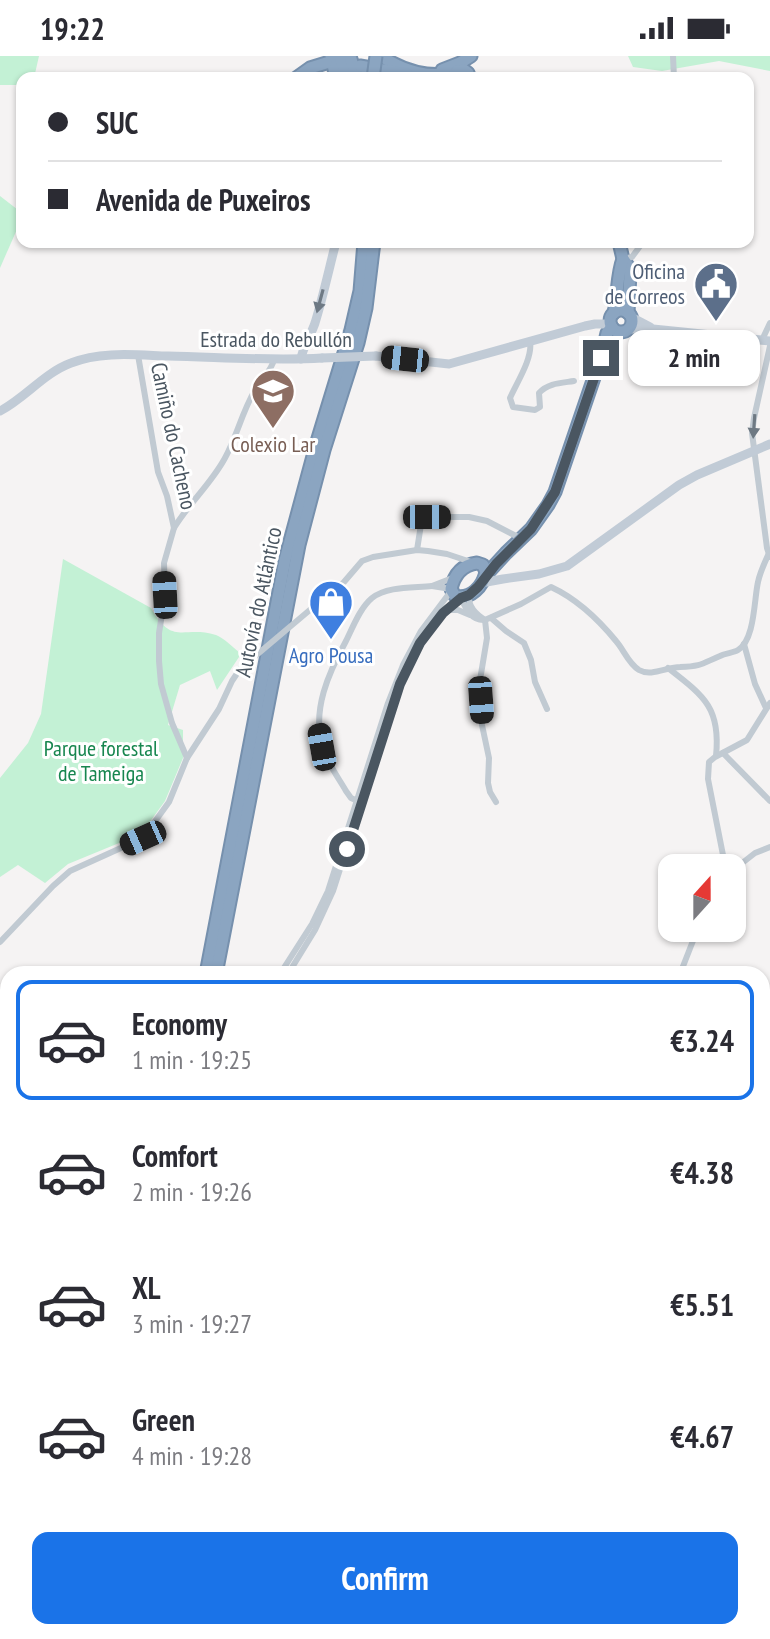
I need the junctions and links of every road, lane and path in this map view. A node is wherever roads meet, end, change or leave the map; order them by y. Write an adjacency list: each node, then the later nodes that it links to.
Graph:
1 (308, 56): 5 (highway)
2 (350, 56): 7 (highway)
3 (379, 56): 8 (highway)
4 (471, 56): 9 (highway)
5 (326, 61): 6 (highway)
6 (303, 72)
7 (358, 72)
8 (409, 72)
9 (429, 72)
10 (334, 248): 22 (street, one-way to 22)
11 (362, 248): 54 (highway, Autovía do Atlántico)
12 (373, 248): 55 (highway, Autovía do Atlántico)
13 (620, 248): 15 (highway)
14 (639, 248): 15 (street)
15 (623, 259): 16 (highway)
16 (621, 322): 18 (street, Estrada do Rebullón); 19 (street, Estrada do Rebullón); 29 (highway)
17 (770, 323): 19 (street)
18 (530, 342): 22 (street, Estrada do Rebullón, bridge); 24 (street)
19 (767, 342): 21 (street)
20 (138, 355): 23 (street, Estrada do Rebullón); 25 (street, Estrada do Rebullón); 28 (street, Camiño do Cacheno)
21 (770, 355): 27 (street, one-way to 27)
22 (301, 359): 23 (street, Estrada do Rebullón)
23 (272, 364): 28 (street)
24 (574, 381)
25 (0, 411)
26 (770, 444): 27 (street)
27 (755, 451): 31 (street); 34 (street)
28 (174, 528): 45 (street, Camiño do Cacheno)
29 (522, 539): 30 (street); 33 (highway)
30 (417, 550): 32 (street); 45 (street, bridge)
31 (769, 555): 40 (street)
32 (455, 557): 33 (street); 36 (street)
33 (484, 570): 34 (street); 34 (street); 36 (highway); 36 (highway)
34 (502, 578)
35 (432, 586): 36 (street); 36 (street); 47 (street)
36 (458, 587): 37 (street); 38 (street); 39 (street); 47 (street)
37 (447, 610): 38 (street); 47 (street)
38 (472, 617): 39 (street)
39 (488, 619): 41 (street); 43 (street); 48 (street)
40 (744, 644): 41 (street); 42 (street)
41 (668, 668): 44 (street)
42 (768, 706): 44 (street)
43 (547, 709)
44 (720, 754): 46 (street); 50 (street)
45 (187, 758): 52 (street)
46 (770, 801)
47 (359, 802): 56 (street); 57 (street)
48 (496, 802)
49 (770, 847): 51 (street)
50 (723, 854)
51 (746, 860)
52 (0, 942)
53 (693, 942): 58 (street)
54 (208, 966)
55 (218, 966)
56 (288, 966)
57 (290, 966)
58 (683, 966)

